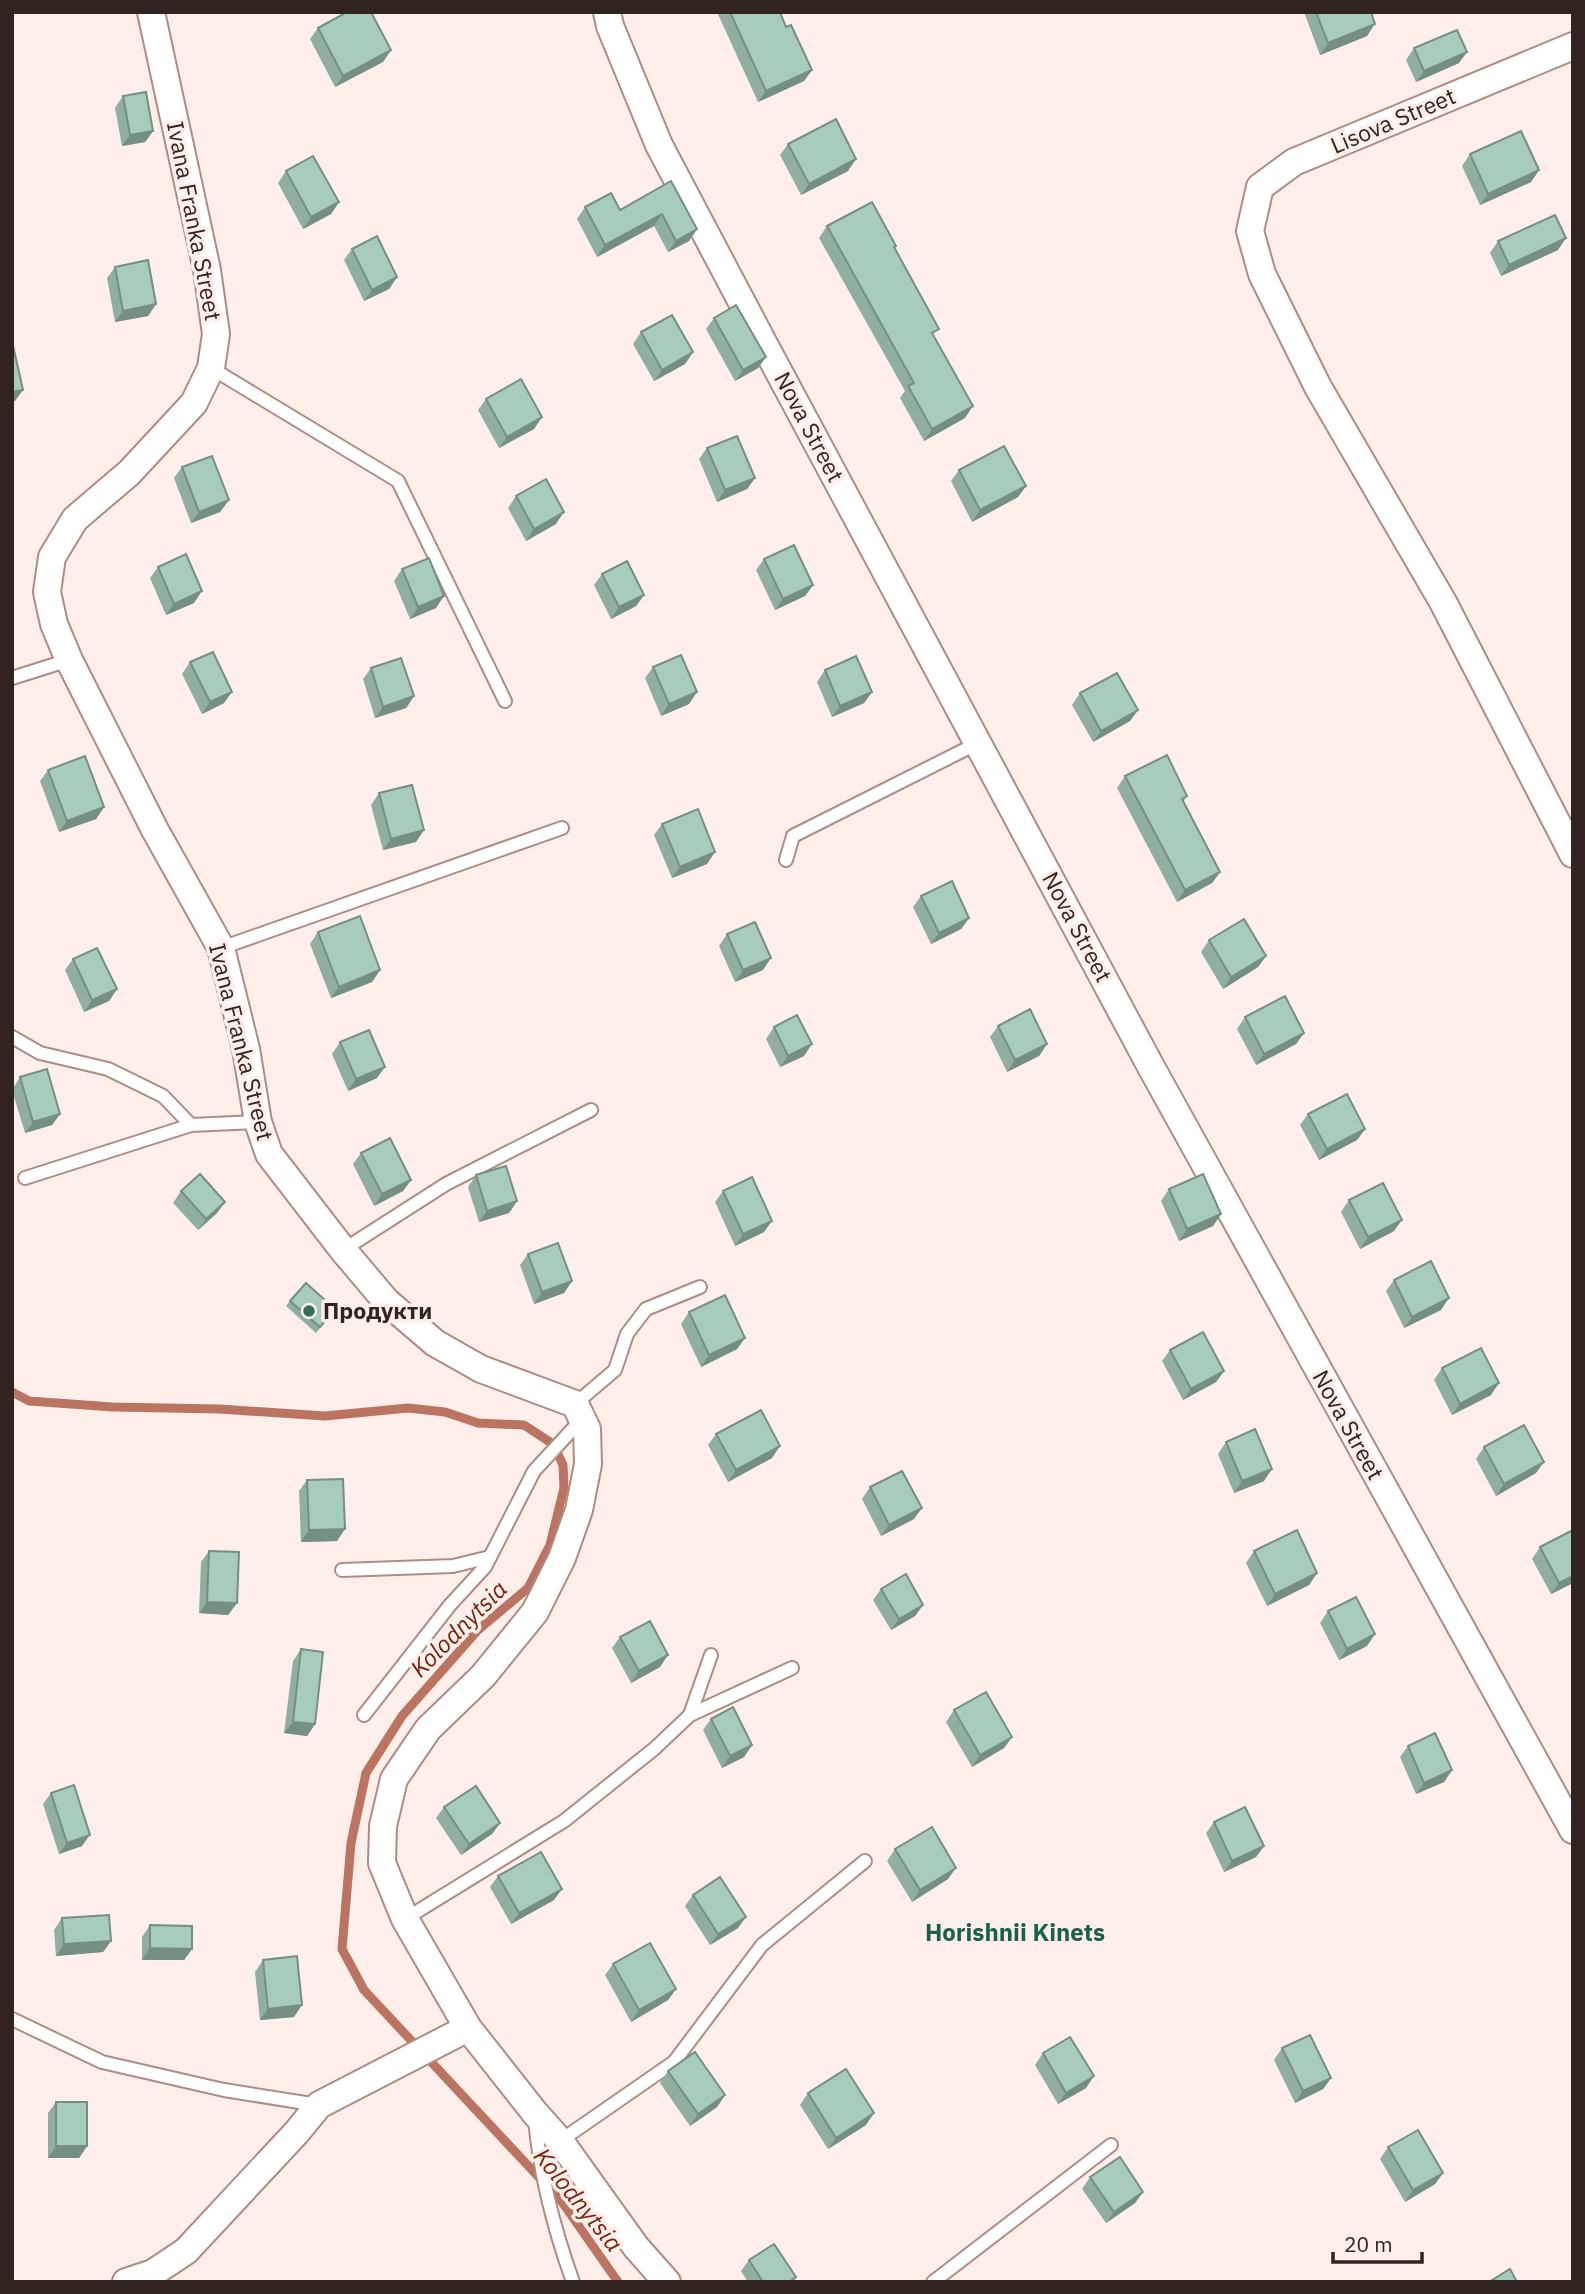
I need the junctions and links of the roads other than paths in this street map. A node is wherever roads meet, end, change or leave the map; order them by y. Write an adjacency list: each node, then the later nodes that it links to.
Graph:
1 (151, 12): 4 (street, Ivana Franka Street)
2 (607, 12): 8 (street, Nova Street)
3 (1573, 46): 10 (street, Lisova Street)
4 (211, 368): 5 (street, Ivana Franka Street); 7 (lane)
5 (69, 660): 6 (lane); 12 (street, Ivana Franka Street)
6 (12, 678)
7 (505, 701)
8 (978, 743): 11 (lane); 27 (street, Nova Street)
9 (562, 828): 12 (lane)
10 (1573, 854)
11 (786, 860)
12 (221, 948): 15 (street, Ivana Franka Street)
13 (12, 1037): 16 (lane)
14 (591, 1110): 18 (lane)
15 (258, 1122): 16 (lane); 18 (street, Ivana Franka Street)
16 (191, 1125): 17 (lane)
17 (25, 1178)
18 (342, 1250): 20 (street, Ivana Franka Street)
19 (700, 1287): 20 (lane)
20 (575, 1418): 21 (lane); 29 (street)
21 (490, 1558): 22 (lane); 25 (lane)
22 (342, 1570)
23 (711, 1655): 26 (lane)
24 (792, 1668): 26 (lane)
25 (364, 1715)
26 (690, 1715): 29 (lane)
27 (1573, 1829)
28 (865, 1861): 33 (lane)
29 (405, 1919): 31 (street)
30 (12, 2019): 32 (lane)
31 (458, 2033): 32 (street); 33 (street)
32 (318, 2105): 35 (street)
33 (548, 2141): 36 (lane); 37 (street)
34 (1111, 2145): 38 (lane)
35 (126, 2282)
36 (573, 2282)
37 (667, 2282)
38 (933, 2282)

